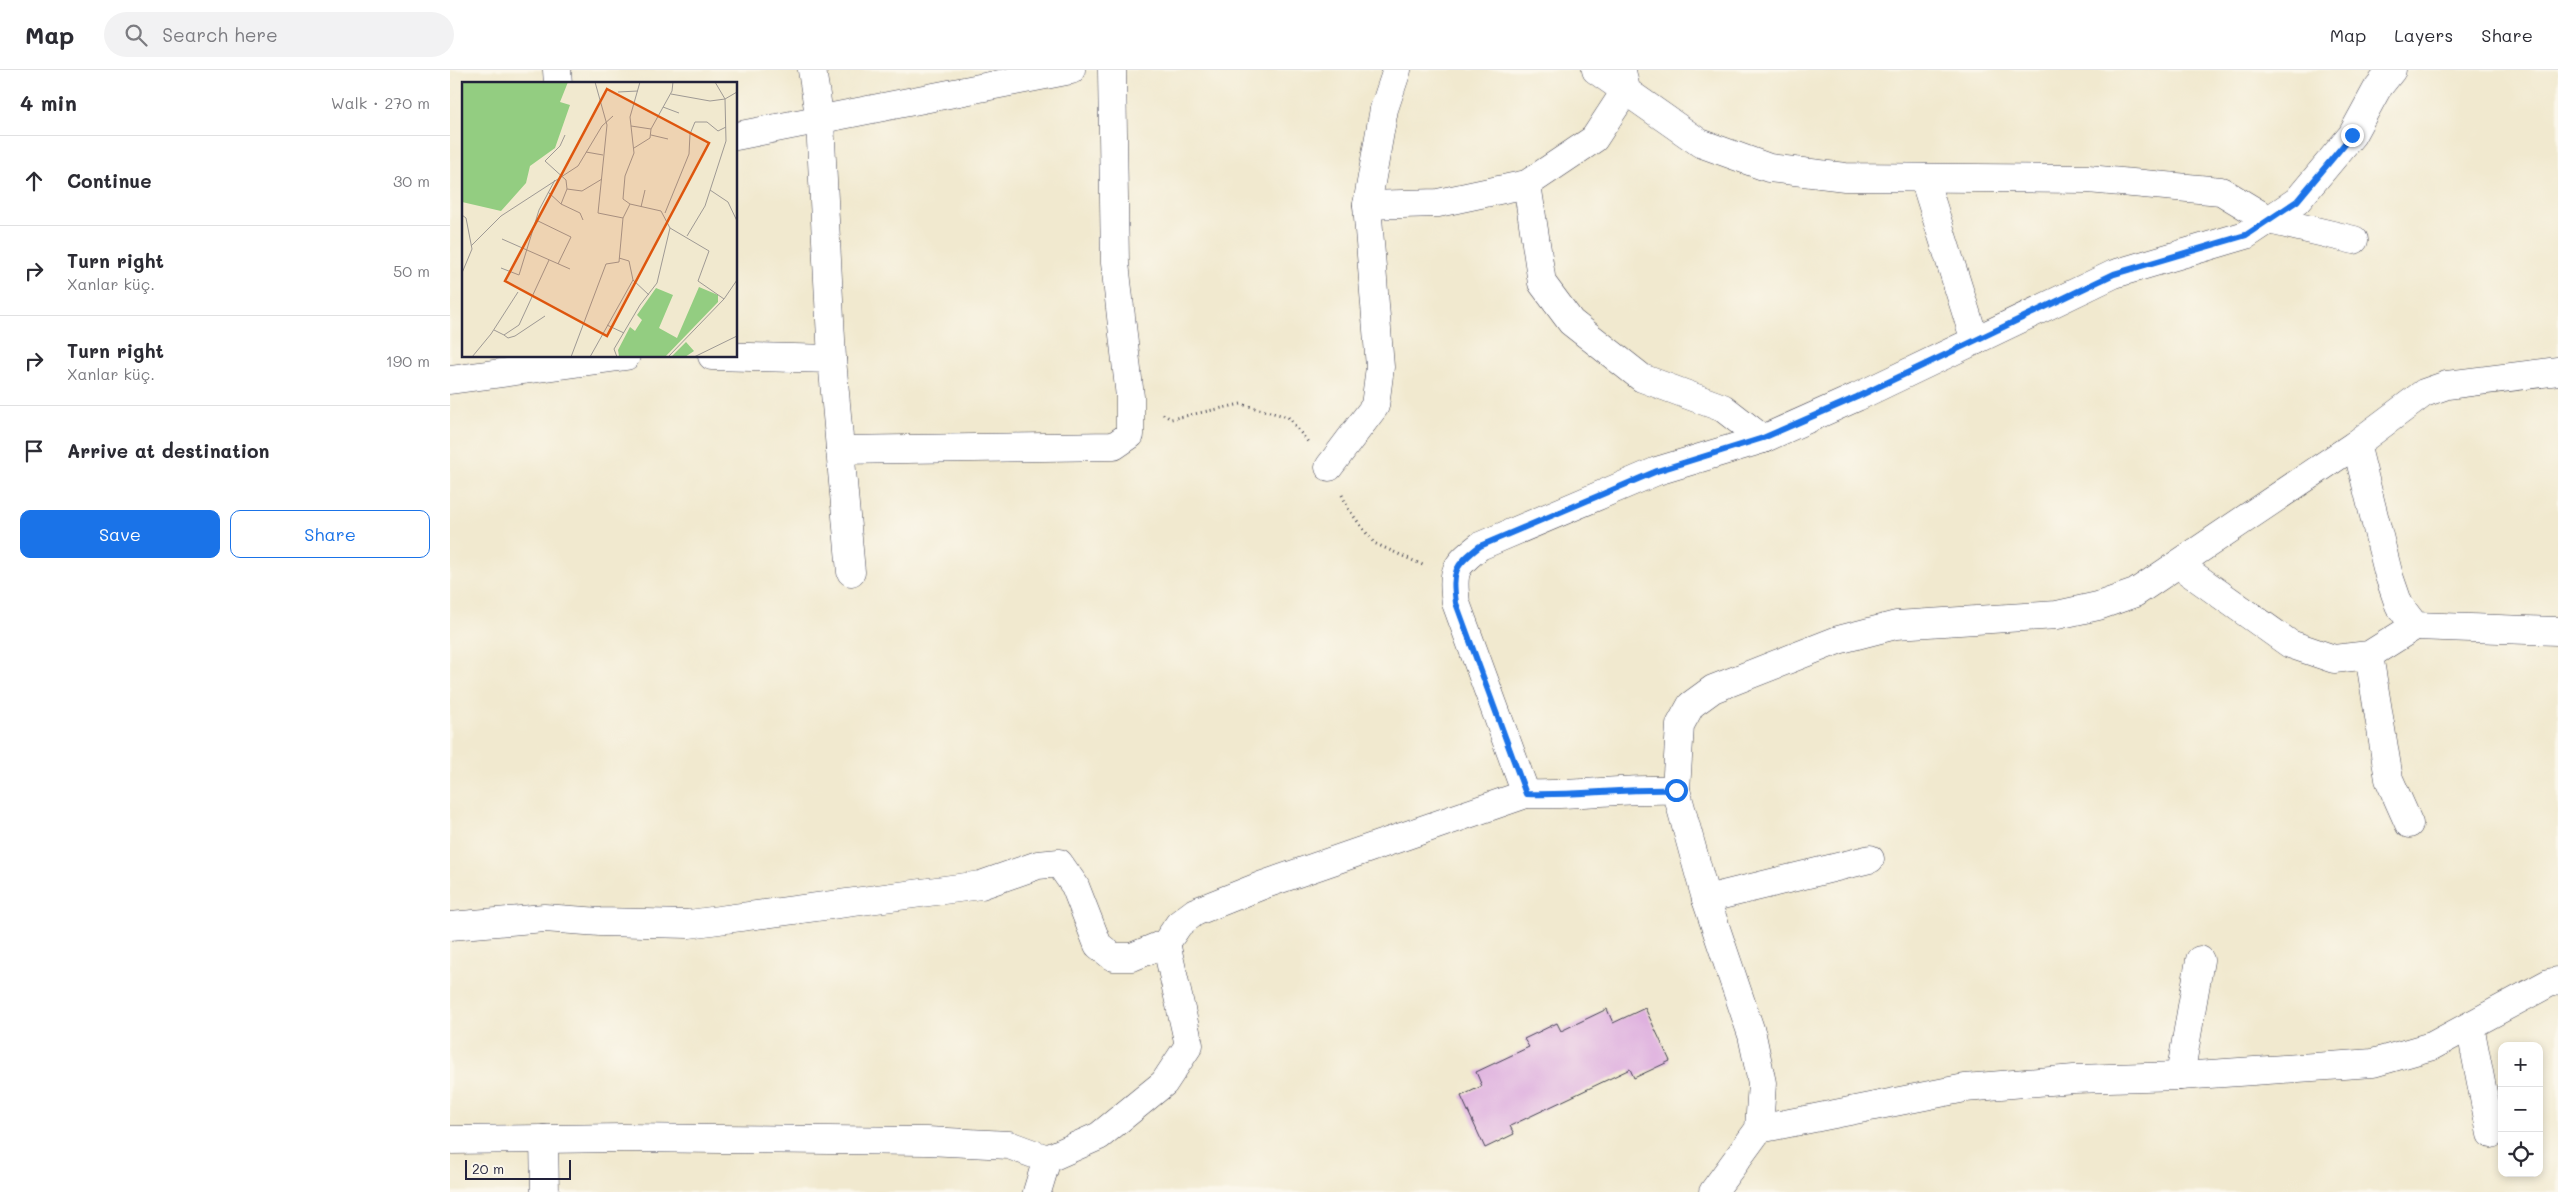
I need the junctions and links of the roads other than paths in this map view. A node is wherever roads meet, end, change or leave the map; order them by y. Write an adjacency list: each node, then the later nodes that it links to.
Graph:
1 (812, 70): 8 (street)
2 (1071, 70): 8 (street)
3 (1112, 70): 23 (street)
4 (1397, 70): 12 (street)
5 (1596, 70): 7 (street)
6 (2392, 70): 13 (street)
7 (1624, 80): 10 (street); 11 (street)
8 (820, 121): 9 (street); 18 (street)
9 (738, 136)
10 (1924, 178): 13 (street); 15 (street)
11 (1527, 184): 12 (street); 21 (street)
12 (1367, 205): 24 (street)
13 (2269, 220): 14 (street); 15 (street)
14 (2354, 240)
15 (1975, 341): 21 (street)
16 (738, 357): 18 (street)
17 (611, 358): 20 (street)
18 (832, 359): 23 (street)
19 (2558, 371): 22 (street)
20 (450, 380)
21 (1763, 438): 31 (street)
22 (2356, 444): 25 (street); 27 (street)
23 (840, 450): 26 (street)
24 (1329, 467)
25 (2179, 565): 29 (street); 30 (street)
26 (851, 572)
27 (2415, 626): 28 (street); 29 (street)
28 (2558, 631)
29 (2369, 655): 32 (street)
30 (1676, 790): 31 (street); 34 (street)
31 (1526, 794): 36 (street)
32 (2409, 824)
33 (1870, 858): 34 (street)
34 (1706, 899): 41 (street)
35 (450, 926): 36 (street)
36 (1166, 943): 45 (street)
37 (2200, 960): 40 (street)
38 (2558, 981): 39 (street)
39 (2470, 1026): 40 (street); 42 (street)
40 (2180, 1076): 41 (street)
41 (1759, 1129): 48 (street)
42 (2490, 1134)
43 (544, 1139): 44 (street); 45 (street); 46 (street)
44 (450, 1140)
45 (1047, 1159): 47 (street)
46 (545, 1192)
47 (1037, 1192)
48 (1713, 1192)

